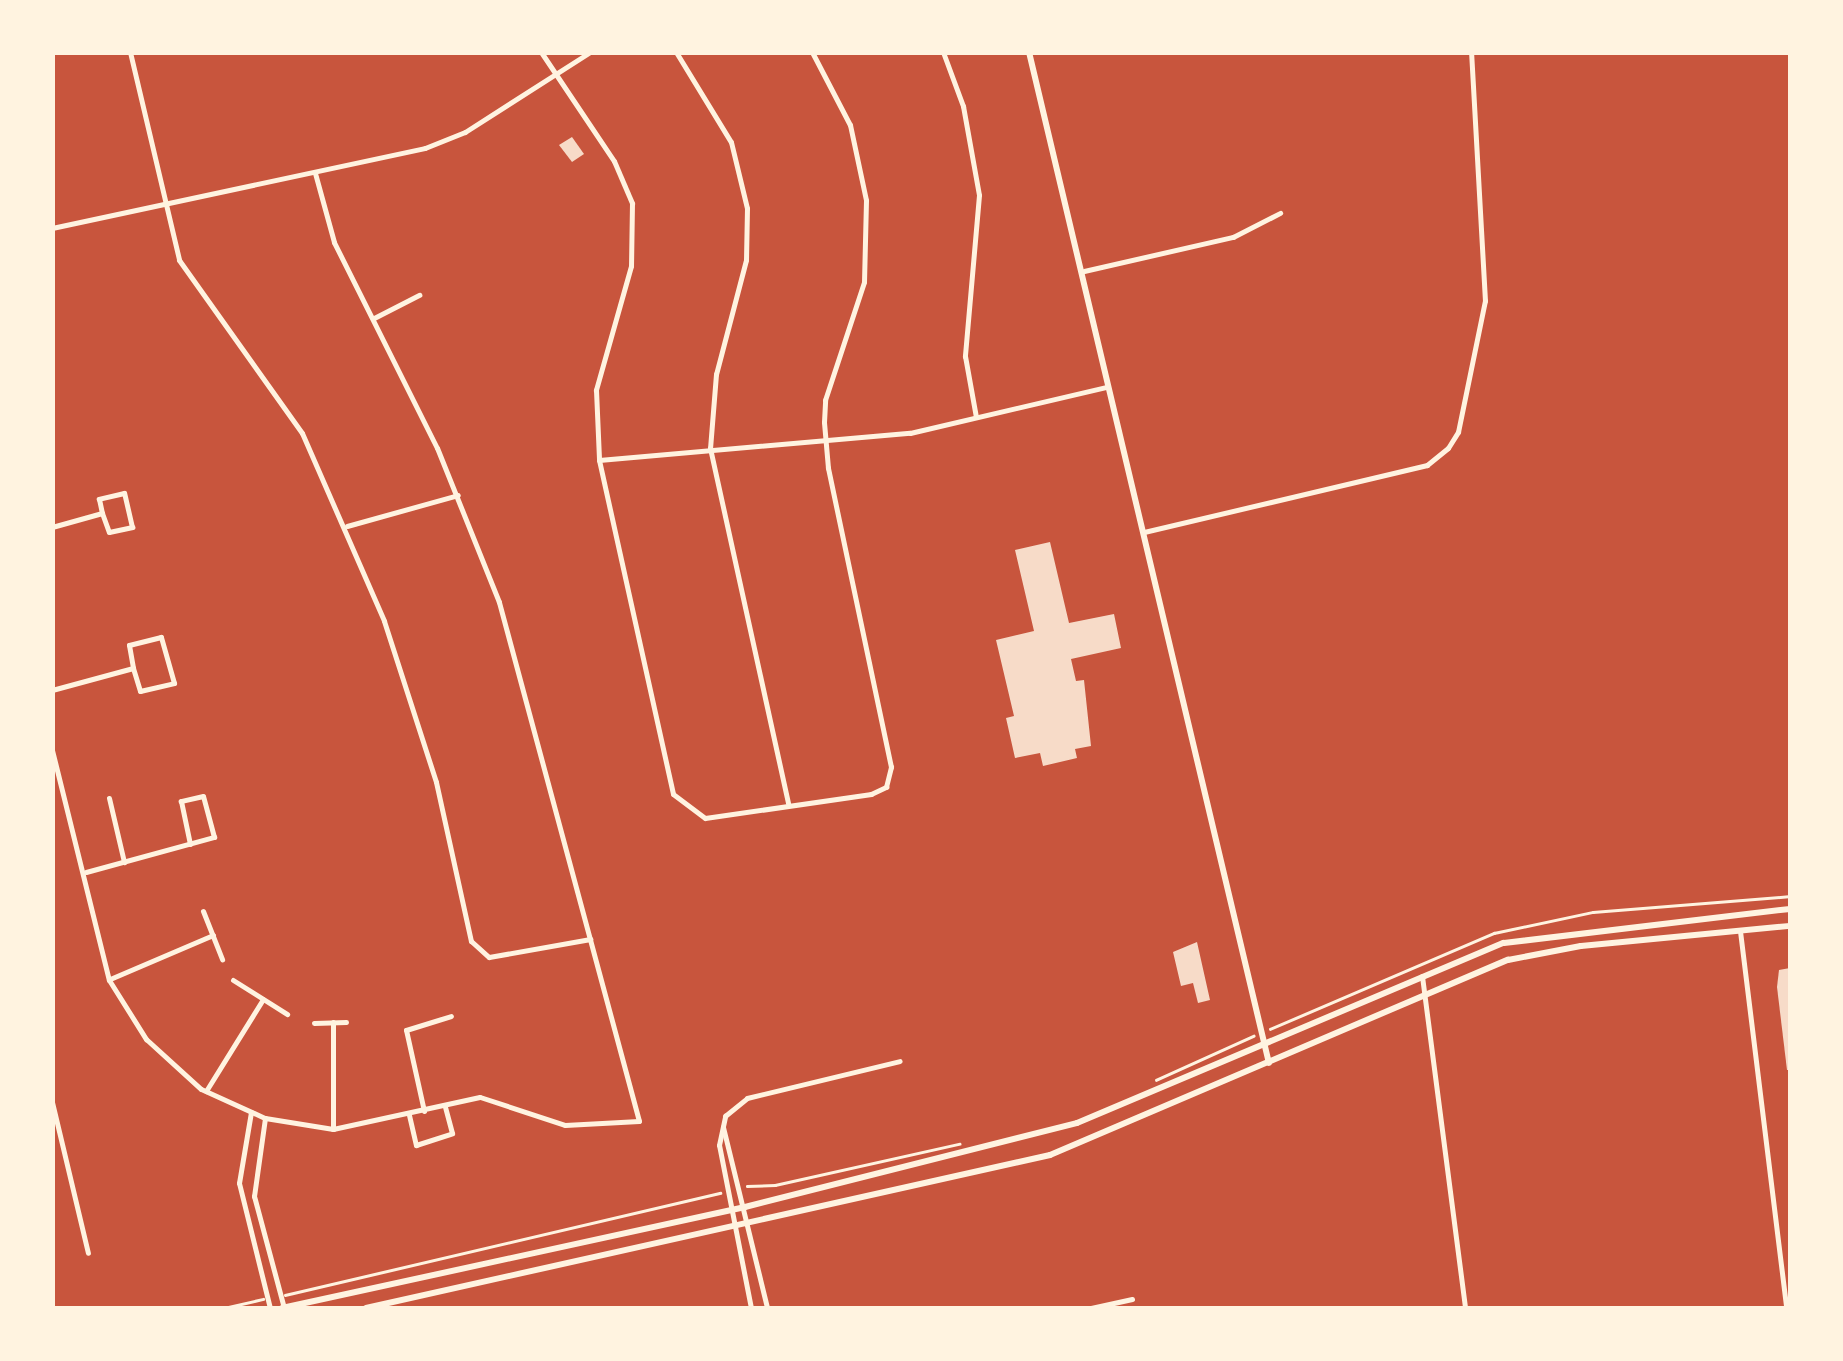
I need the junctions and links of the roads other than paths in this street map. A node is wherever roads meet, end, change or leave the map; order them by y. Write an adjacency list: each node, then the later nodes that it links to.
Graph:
1 (130, 52): 11 (street)
2 (542, 52): 9 (street)
3 (590, 52): 9 (street)
4 (676, 52): 20 (street)
5 (812, 52): 19 (street)
6 (943, 52): 18 (street)
7 (1029, 52): 14 (main road)
8 (1471, 52): 26 (street)
9 (556, 74): 10 (street); 21 (street)
10 (315, 173): 11 (street); 16 (street)
11 (166, 203): 13 (street); 25 (street)
12 (1280, 213): 14 (street)
13 (52, 228)
14 (1084, 271): 17 (main road)
15 (420, 295): 16 (street)
16 (374, 318): 22 (street)
17 (1106, 387): 18 (street); 26 (main road)
18 (976, 418): 19 (street)
19 (825, 439): 20 (street); 31 (street)
20 (710, 448): 21 (street); 31 (street)
21 (599, 460): 31 (street)
22 (458, 496): 25 (street); 40 (street)
23 (102, 513): 23 (street); 24 (street)
24 (52, 526)
25 (347, 526): 40 (street)
26 (1141, 533): 52 (main road)
27 (133, 668): 27 (street); 28 (street)
28 (52, 690)
29 (52, 750): 34 (street)
30 (109, 798): 33 (street)
31 (788, 804)
32 (190, 844): 32 (street); 33 (street)
33 (124, 862): 34 (street)
34 (84, 872): 43 (street)
35 (1790, 909): 42 (main road)
36 (203, 911): 39 (street)
37 (1790, 926): 38 (main road)
38 (1740, 931): 45 (main road); 77 (street)
39 (213, 935): 41 (street); 43 (street)
40 (590, 939): 57 (street)
41 (222, 959)
42 (1422, 976): 45 (street); 52 (main road)
43 (109, 980): 55 (street)
44 (233, 980): 46 (street)
45 (1429, 992): 54 (main road); 76 (street)
46 (263, 999): 47 (street); 55 (street)
47 (287, 1014)
48 (452, 1016): 59 (street)
49 (333, 1022): 50 (street); 51 (street); 63 (street)
50 (346, 1022)
51 (314, 1023)
52 (1262, 1047): 54 (main road); 64 (main road)
53 (900, 1061): 62 (street)
54 (1269, 1063): 66 (main road)
55 (206, 1092): 58 (street)
56 (52, 1102): 68 (street)
57 (445, 1106): 59 (street); 60 (street)
58 (251, 1112): 61 (street); 70 (street)
59 (424, 1112): 60 (street)
60 (409, 1115): 63 (street)
61 (266, 1118): 63 (street); 71 (street)
62 (722, 1124): 64 (street); 65 (street)
63 (333, 1129)
64 (745, 1206): 65 (main road); 66 (street)
65 (731, 1210): 67 (street); 71 (main road)
66 (748, 1222): 67 (main road); 74 (street)
67 (734, 1226): 72 (main road); 73 (street)
68 (88, 1253)
69 (1132, 1299): 75 (street)
70 (270, 1308)
71 (283, 1308)
72 (366, 1308)
73 (752, 1308)
74 (768, 1308)
75 (1091, 1308)
76 (1465, 1308)
77 (1786, 1308)

